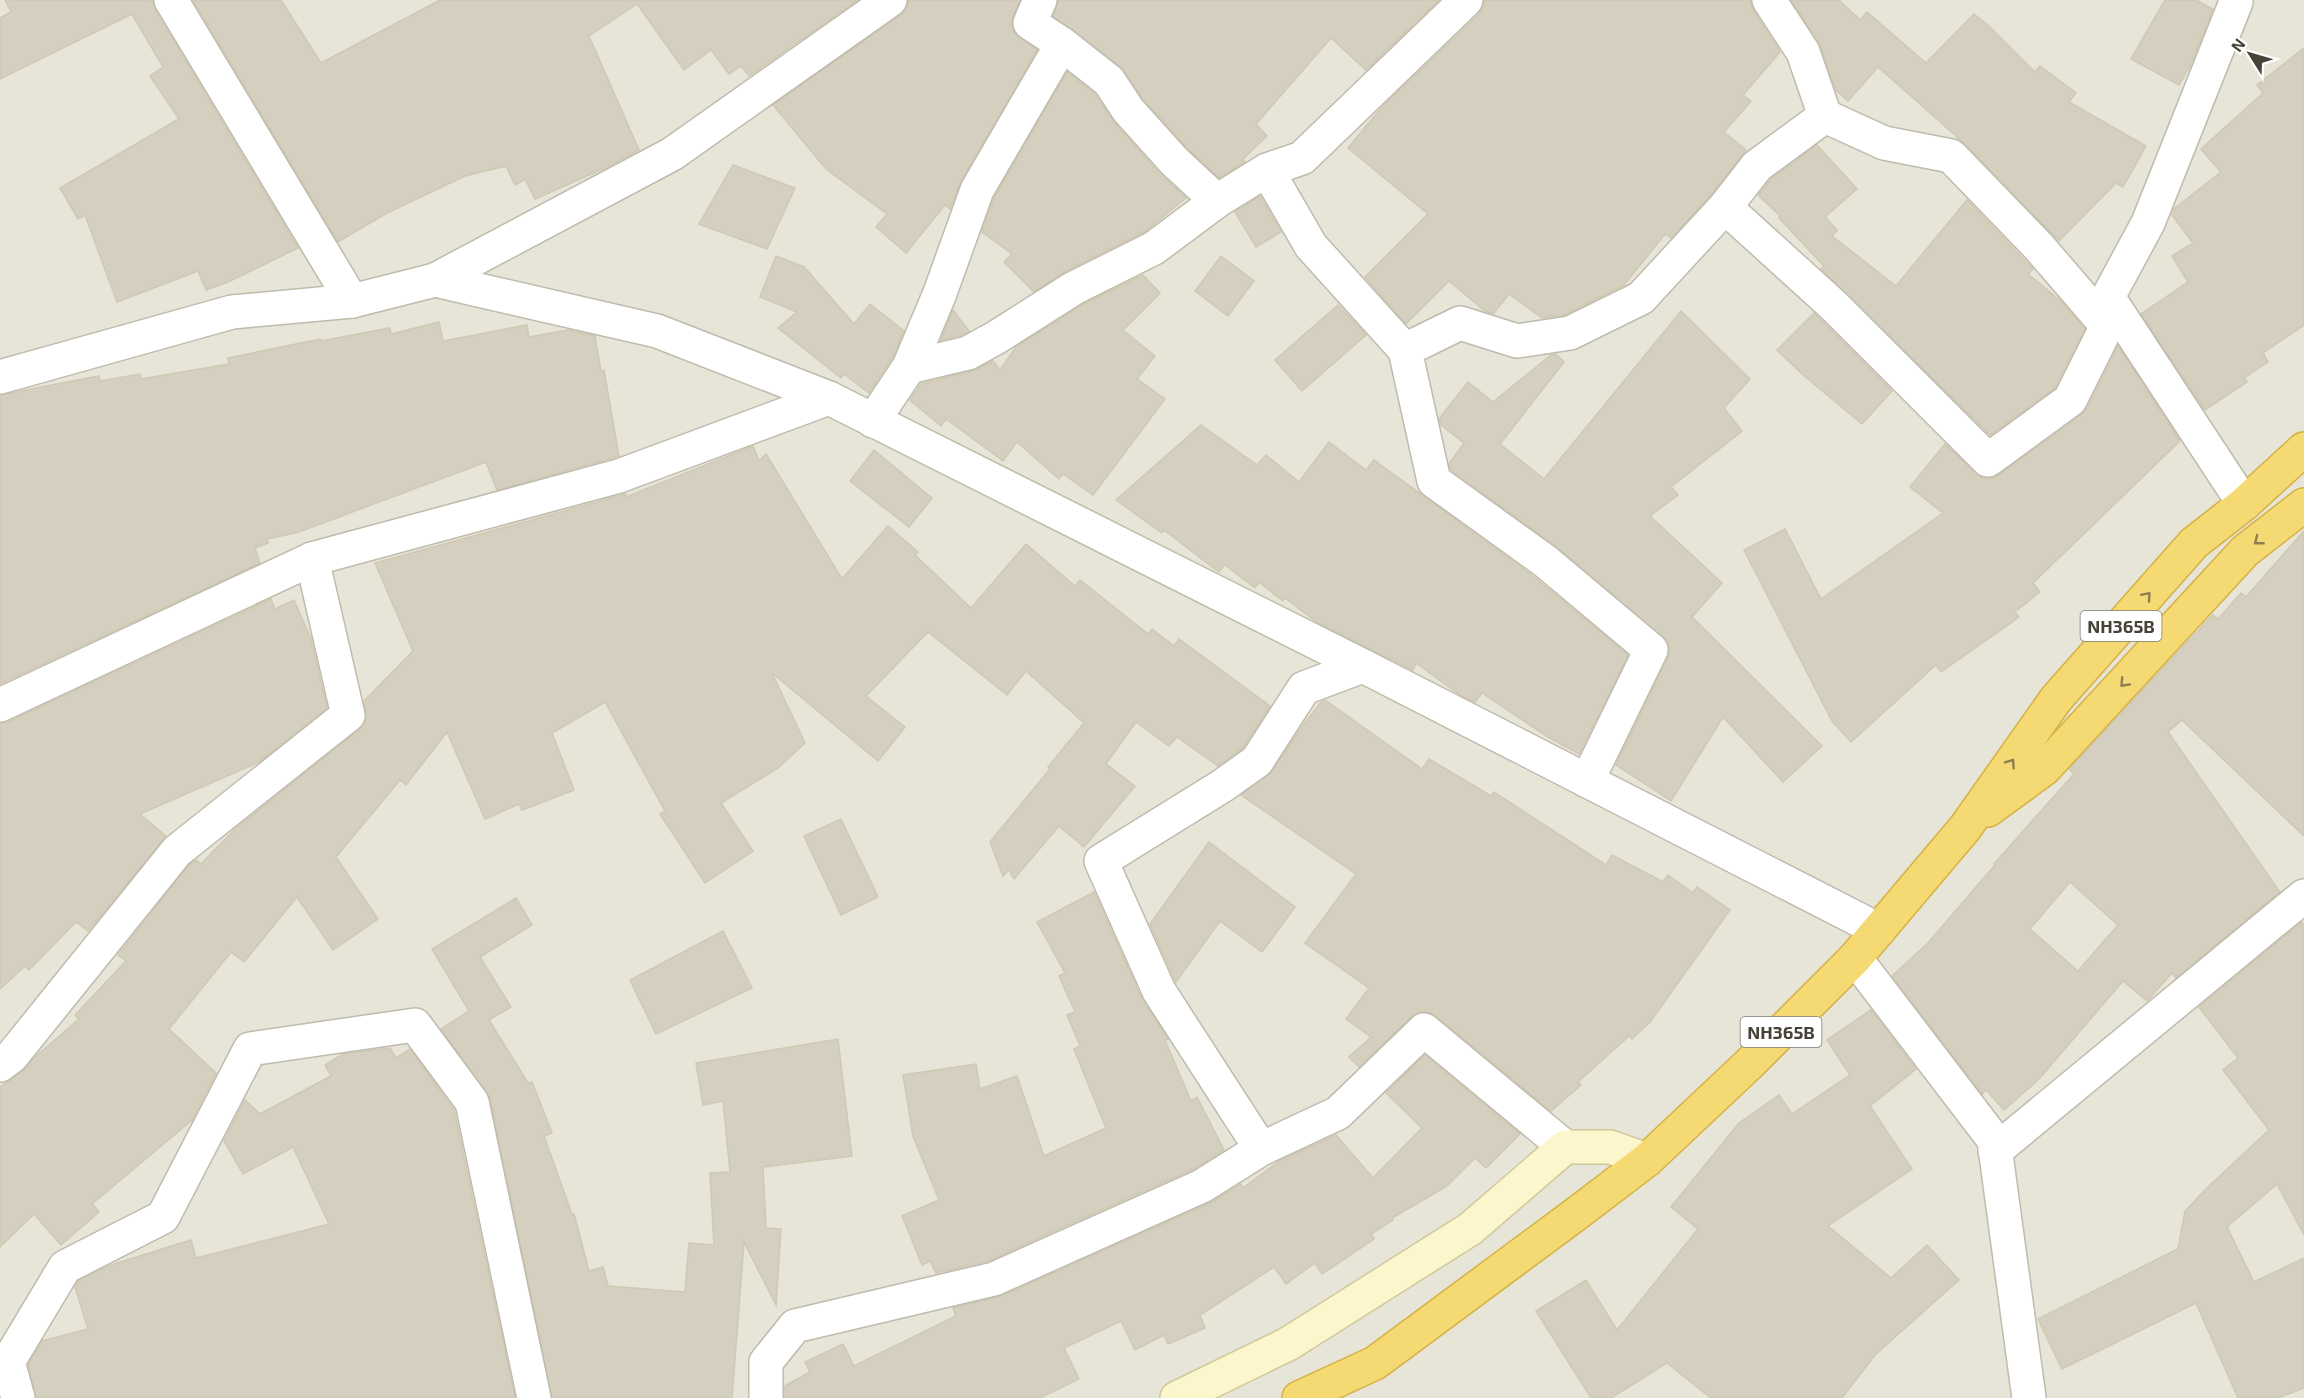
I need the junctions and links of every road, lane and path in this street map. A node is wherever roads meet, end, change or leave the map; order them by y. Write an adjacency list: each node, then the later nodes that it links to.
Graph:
1 (171, 0): 13 (street)
2 (890, 0): 12 (street)
3 (1040, 0): 7 (street)
4 (1466, 0): 9 (street)
5 (1769, 0): 8 (street)
6 (2235, 0): 14 (street)
7 (1062, 45): 10 (street); 16 (street)
8 (1825, 116): 11 (street); 14 (street)
9 (1267, 170): 10 (street); 15 (street)
10 (1217, 201): 16 (street)
11 (1725, 207): 14 (street); 15 (street)
12 (435, 280): 13 (street); 18 (street)
13 (352, 301): 17 (street)
14 (2107, 311): 21 (street)
15 (1405, 350): 26 (street)
16 (909, 367): 19 (street)
17 (0, 377)
18 (830, 398): 19 (street); 23 (street)
19 (873, 421): 24 (street)
20 (2304, 449): 21 (highway, NH365B)
21 (2244, 504): 27 (highway, NH365B, one-way to 21)
22 (2304, 505): 27 (highway, NH365B, one-way to 27)
23 (312, 559): 25 (street); 31 (street)
24 (1363, 666): 26 (street); 33 (street)
25 (0, 705)
26 (1587, 781): 29 (street)
27 (1965, 828): 29 (highway, NH365B)
28 (2304, 896): 34 (street)
29 (1879, 930): 30 (highway, NH365B)
30 (1856, 958): 34 (street); 35 (highway, NH365B)
31 (0, 1065)
32 (1565, 1147): 33 (street); 35 (street); 39 (street)
33 (1261, 1149): 38 (street)
34 (1995, 1151): 41 (street)
35 (1647, 1160): 40 (highway, NH365B)
36 (18, 1398): 37 (street)
37 (534, 1398)
38 (766, 1398)
39 (1177, 1398)
40 (1299, 1398)
41 (2029, 1398)

